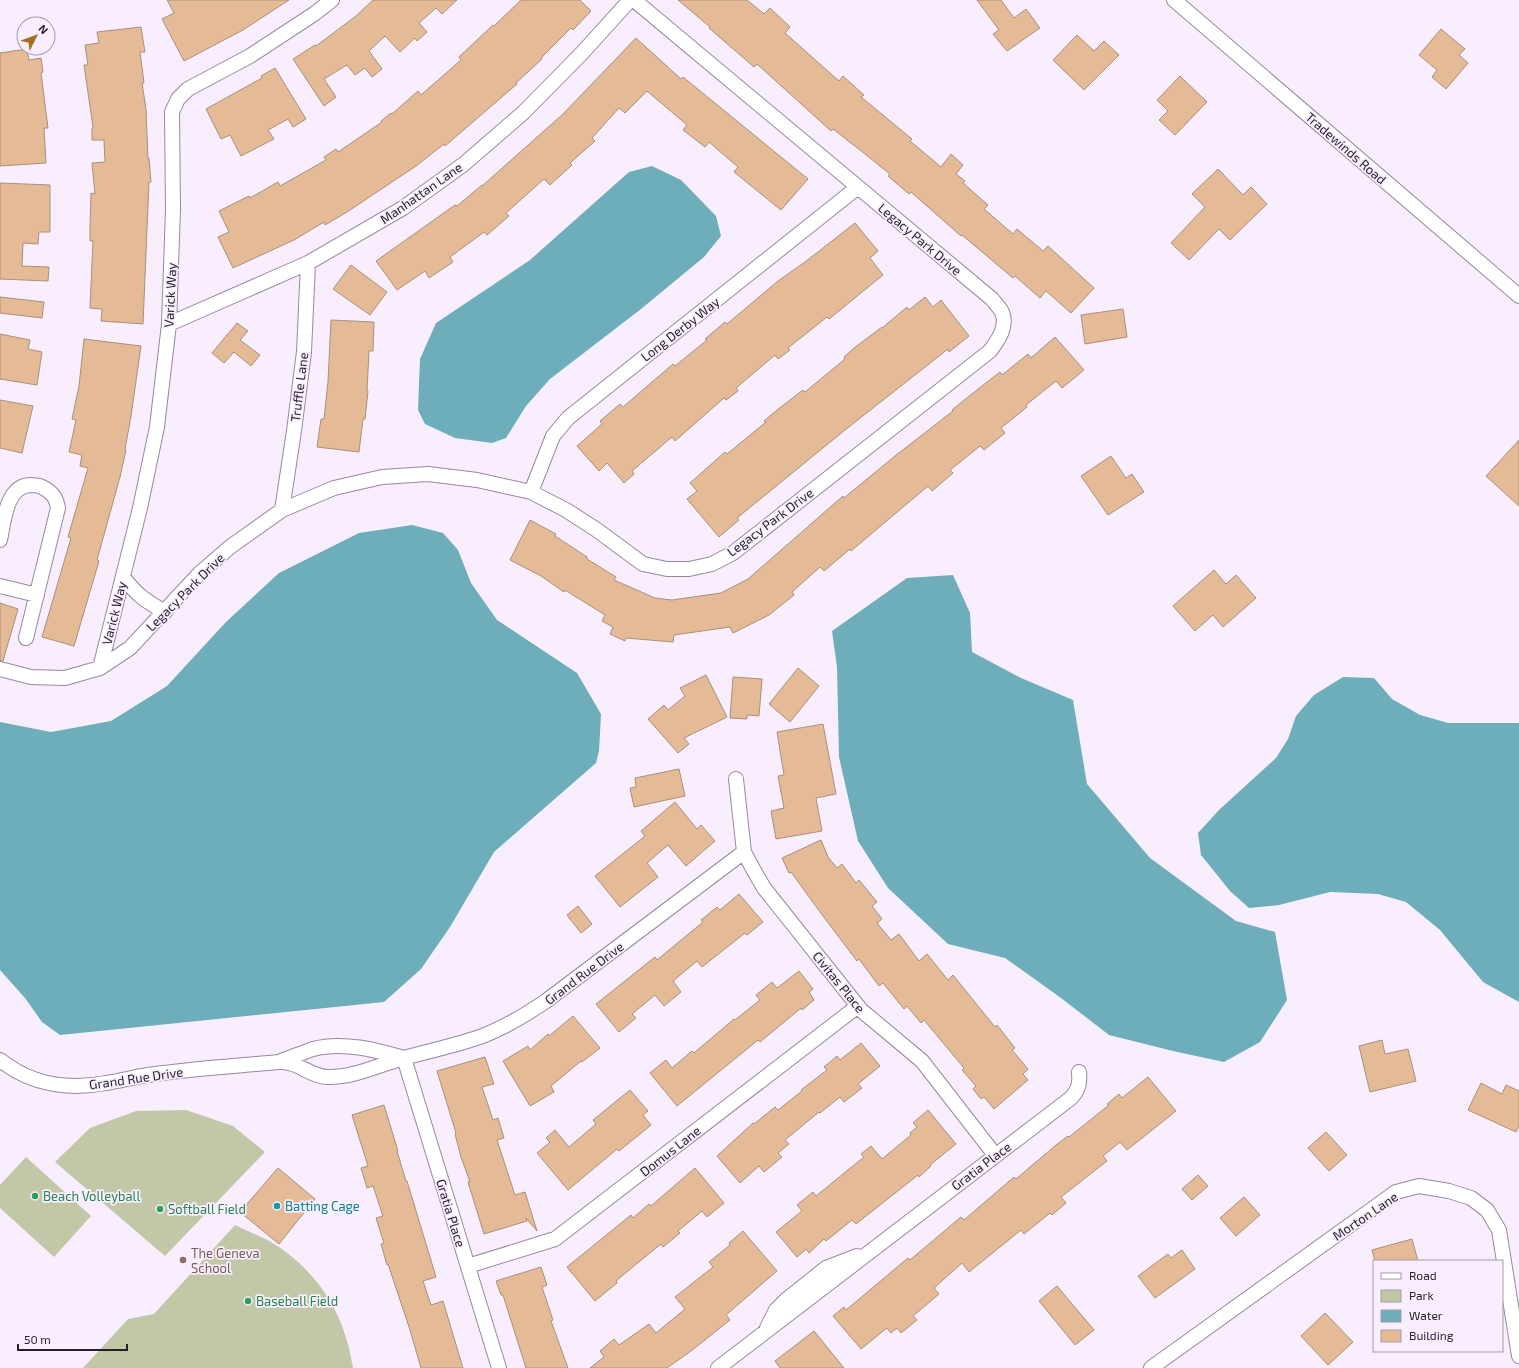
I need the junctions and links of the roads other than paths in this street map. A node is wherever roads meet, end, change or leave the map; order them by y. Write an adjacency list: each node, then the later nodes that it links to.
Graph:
1 (332, 0): 8 (street, Varick Way)
2 (630, 0): 6 (street, Manhattan Lane)
3 (634, 0): 5 (street, Legacy Park Drive)
4 (1174, 0): 7 (street, Tradewinds Road)
5 (858, 187): 9 (street, Long Derby Way); 9 (street, Legacy Park Drive)
6 (308, 263): 8 (street, Manhattan Lane); 10 (street, Truffle Lane)
7 (1519, 296)
8 (169, 324): 12 (street, Varick Way)
9 (531, 492): 10 (street, Legacy Park Drive)
10 (282, 510): 15 (street, Legacy Park Drive)
11 (0, 540): 14 (street)
12 (123, 576): 15 (street); 17 (street, Varick Way)
13 (0, 586): 14 (street)
14 (37, 595): 16 (street)
15 (165, 612): 17 (street, Legacy Park Drive)
16 (26, 638)
17 (100, 668): 18 (street, Legacy Park Drive)
18 (0, 669)
19 (736, 779): 20 (street, Civitas Place)
20 (744, 852): 21 (street, Civitas Place); 22 (street, Grand Rue Drive)
21 (858, 1006): 26 (street, Civitas Place); 27 (street, Domus Lane)
22 (404, 1058): 24 (street, Grand Rue Drive); 24 (street, Grand Rue Drive); 27 (street, Gratia Place)
23 (0, 1060): 24 (street, Grand Rue Drive)
24 (279, 1062)
25 (1079, 1072): 26 (street, Gratia Place)
26 (995, 1155): 30 (street, Gratia Place)
27 (468, 1266): 29 (street, Gratia Place)
28 (1519, 1356): 31 (street, Morton Lane)
29 (499, 1368)
30 (718, 1368)
31 (1151, 1368)

